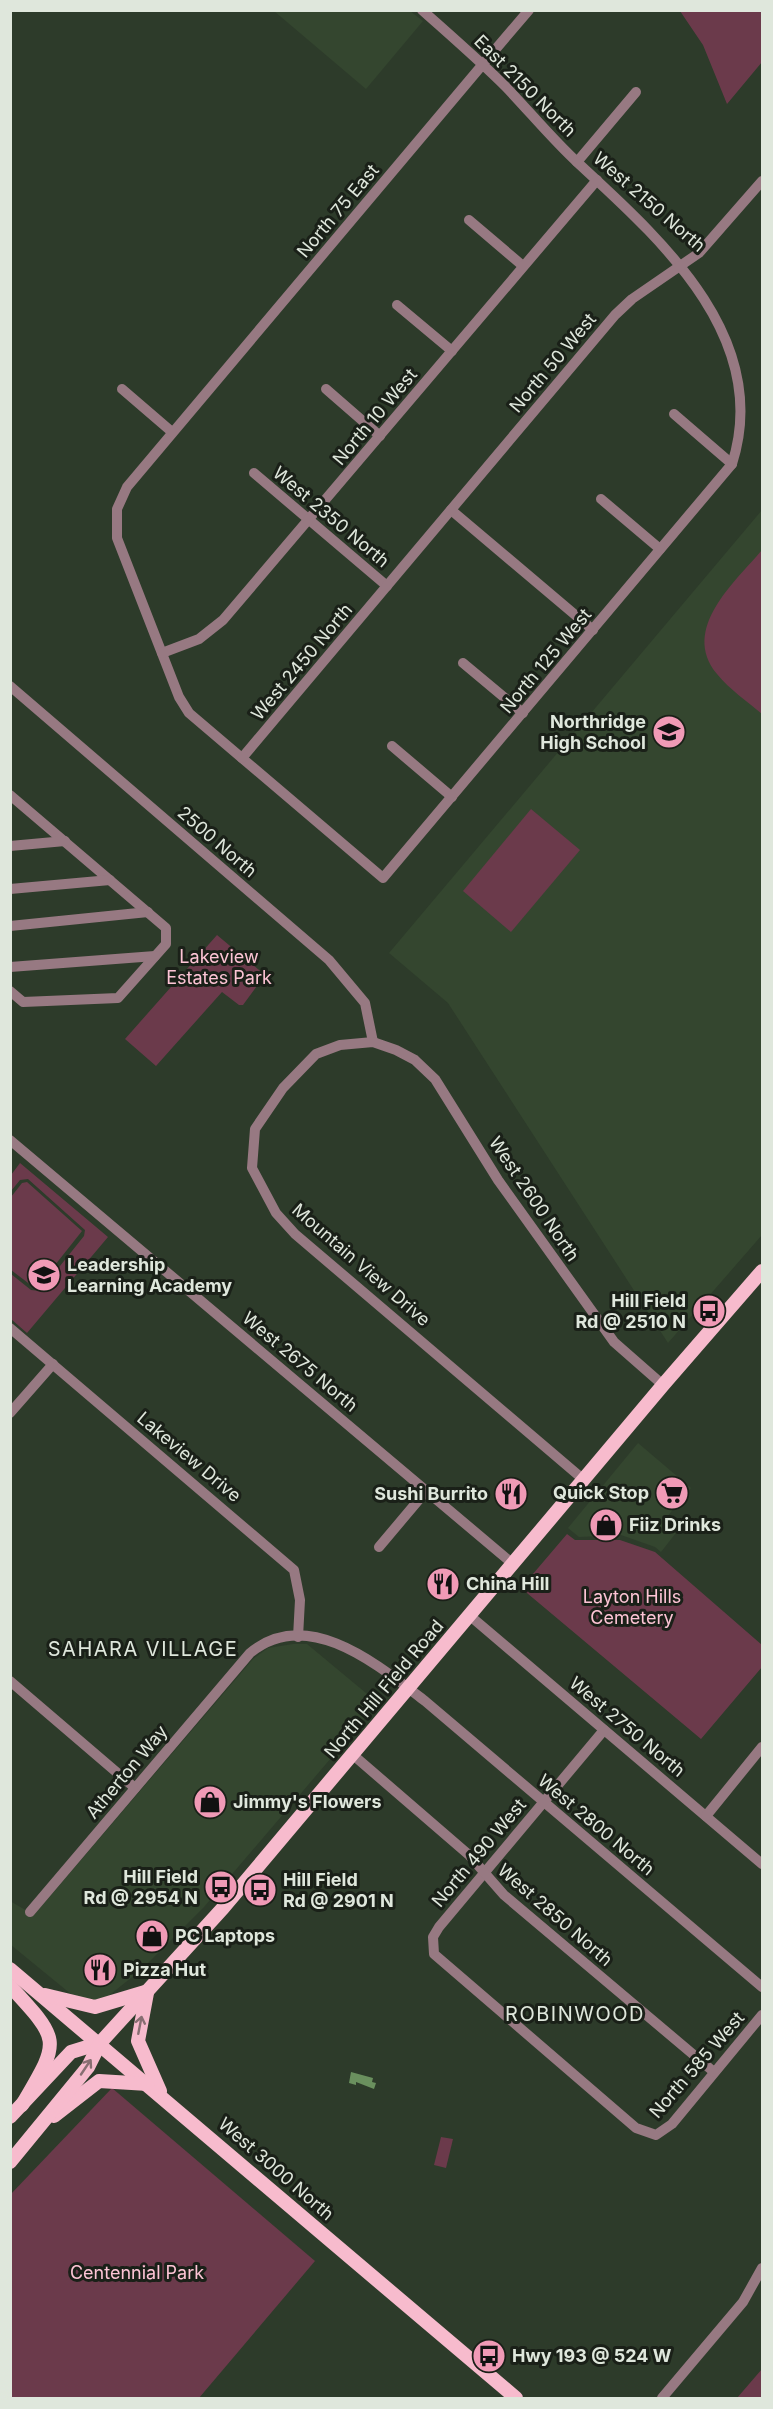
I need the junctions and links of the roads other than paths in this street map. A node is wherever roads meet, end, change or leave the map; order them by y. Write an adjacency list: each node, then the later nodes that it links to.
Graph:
1 (422, 10): 3 (street, East 2150 North)
2 (529, 10): 3 (street, North 75 East)
3 (483, 64): 5 (street, East 2150 North); 16 (street, North 75 East)
4 (636, 92): 5 (street)
5 (577, 162): 6 (street, West 2150 North)
6 (597, 180): 9 (street, West 2150 North); 10 (street, North 10 West)
7 (762, 181): 9 (street, North 50 West)
8 (469, 220): 10 (street)
9 (695, 264): 22 (street, North 50 West)
10 (523, 266): 12 (street, North 10 West)
11 (398, 305): 12 (street)
12 (452, 351): 17 (street, North 10 West)
13 (122, 389): 16 (street)
14 (326, 389): 17 (street)
15 (674, 414): 19 (street)
16 (172, 432): 27 (street, North 75 East)
17 (380, 436): 23 (street, North 10 West)
18 (748, 440): 19 (street)
19 (732, 464): 24 (street, North 125 West)
20 (254, 473): 23 (street, West 2350 North)
21 (601, 499): 24 (street)
22 (452, 510): 25 (street, North 50 West); 26 (street)
23 (309, 520): 25 (street, West 2350 North); 27 (street, North 10 West)
24 (660, 549): 26 (street, North 125 West)
25 (387, 586): 32 (street, West 2450 North)
26 (593, 630): 30 (street, North 125 West)
27 (162, 653): 32 (street)
28 (463, 663): 30 (street)
29 (10, 686): 44 (street, 2500 North)
30 (523, 713): 34 (street, North 125 West)
31 (392, 746): 34 (street)
32 (242, 758): 34 (street, North 125 West)
33 (10, 795): 35 (street)
34 (452, 797)
35 (65, 841): 36 (street); 37 (street)
36 (10, 846)
37 (110, 880): 38 (street); 39 (street)
38 (10, 889)
39 (148, 912): 40 (street); 41 (street)
40 (10, 926)
41 (155, 956): 42 (street); 43 (street)
42 (10, 967)
43 (10, 991)
44 (373, 1042): 49 (street, West 2600 North); 51 (street, Mountain View Drive)
45 (10, 1140): 52 (street, West 2675 North)
46 (762, 1271): 49 (main road, North Hill Field Road)
47 (10, 1328): 48 (street, Lakeview Drive)
48 (53, 1364): 50 (street); 56 (street, Lakeview Drive)
49 (663, 1385): 51 (main road, North Hill Field Road)
50 (10, 1413)
51 (584, 1479): 54 (main road, North Hill Field Road)
52 (427, 1490): 53 (street); 54 (street, West 2675 North)
53 (379, 1547)
54 (513, 1564): 55 (main road, North Hill Field Road)
55 (469, 1615): 59 (main road, North Hill Field Road); 60 (street, West 2750 North)
56 (298, 1637): 57 (street, West 2800 North); 59 (street, West 2800 North)
57 (250, 1653): 63 (street, Atherton Way)
58 (10, 1681): 63 (street)
59 (409, 1689): 62 (main road, North Hill Field Road); 64 (street, West 2800 North)
60 (604, 1730): 64 (street, North 490 West); 65 (street, West 2750 North)
61 (762, 1747): 65 (street)
62 (352, 1754): 67 (street, West 2850 North); 72 (main road, North Hill Field Road)
63 (135, 1788): 68 (street, Atherton Way)
64 (544, 1802): 67 (street, North 490 West); 71 (street, West 2800 North)
65 (706, 1816): 66 (street, West 2750 North)
66 (762, 1864)
67 (483, 1874): 76 (street, West 2850 North); 82 (street, North 490 West)
68 (30, 1912)
69 (10, 1969): 73 (main road, West 3000 North)
70 (10, 1986): 79 (main road)
71 (762, 1987)
72 (147, 1991): 73 (main road); 75 (main road, North Hill Field Road); 78 (main road, one-way to 72)
73 (39, 1993): 75 (main road, West 3000 North)
74 (762, 2015): 76 (street, North 585 West)
75 (100, 2043): 77 (main road, West 3000 North); 79 (main road); 81 (main road, North Hill Field Road, one-way to 75)
76 (714, 2072): 82 (street, North 585 West)
77 (148, 2084): 78 (main road, West 3000 North); 81 (main road)
78 (162, 2096): 85 (main road, West 3000 North)
79 (22, 2105): 80 (main road)
80 (10, 2117)
81 (34, 2133): 83 (main road)
82 (656, 2135)
83 (10, 2162)
84 (762, 2268): 86 (street)
85 (516, 2398)
86 (662, 2398)

